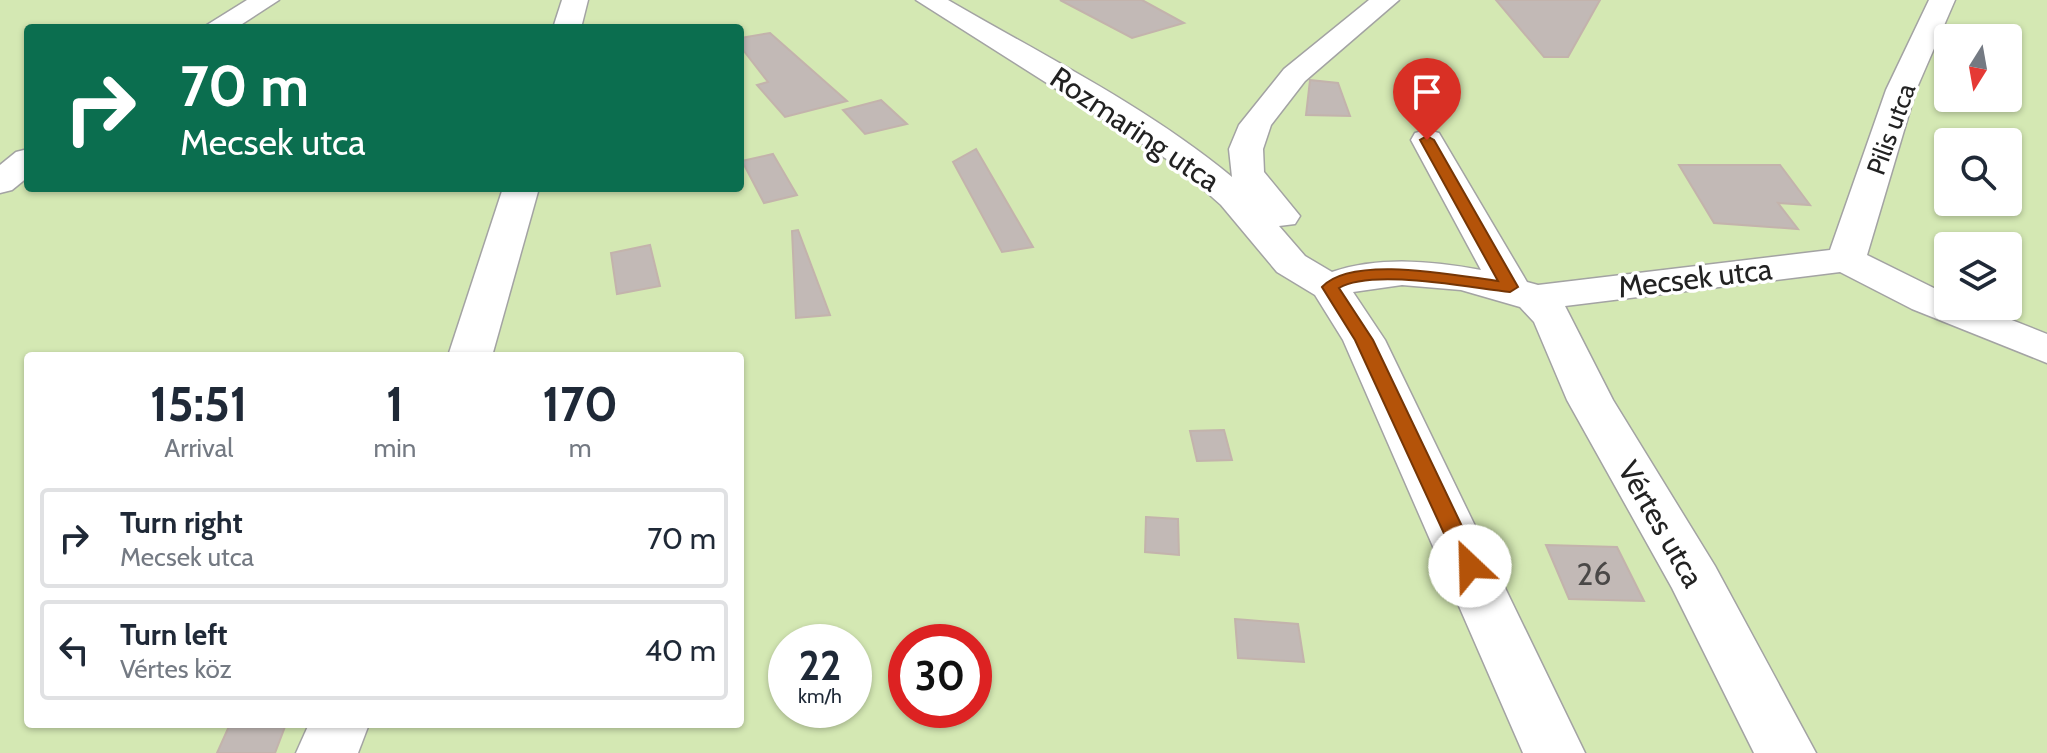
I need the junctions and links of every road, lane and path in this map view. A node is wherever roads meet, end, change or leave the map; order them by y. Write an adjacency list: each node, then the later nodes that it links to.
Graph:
1 (266, 0): 6 (street)
2 (575, 0): 7 (street)
3 (929, 0): 13 (street, Rozmaring utca)
4 (1386, 0): 13 (street)
5 (1942, 0): 12 (street, Pilis utca)
6 (223, 24)
7 (568, 24)
8 (1427, 140): 14 (street, Vértes utca)
9 (24, 162): 10 (street)
10 (0, 183)
11 (520, 192): 16 (street)
12 (1846, 260): 14 (street, Mecsek utca); 15 (street)
13 (1330, 287): 14 (street, Mecsek utca); 19 (street, Rozmaring utca)
14 (1522, 292): 20 (street, Vértes utca)
15 (2047, 350)
16 (471, 352)
17 (337, 728): 18 (street)
18 (327, 753)
19 (1554, 753)
20 (1785, 753)

